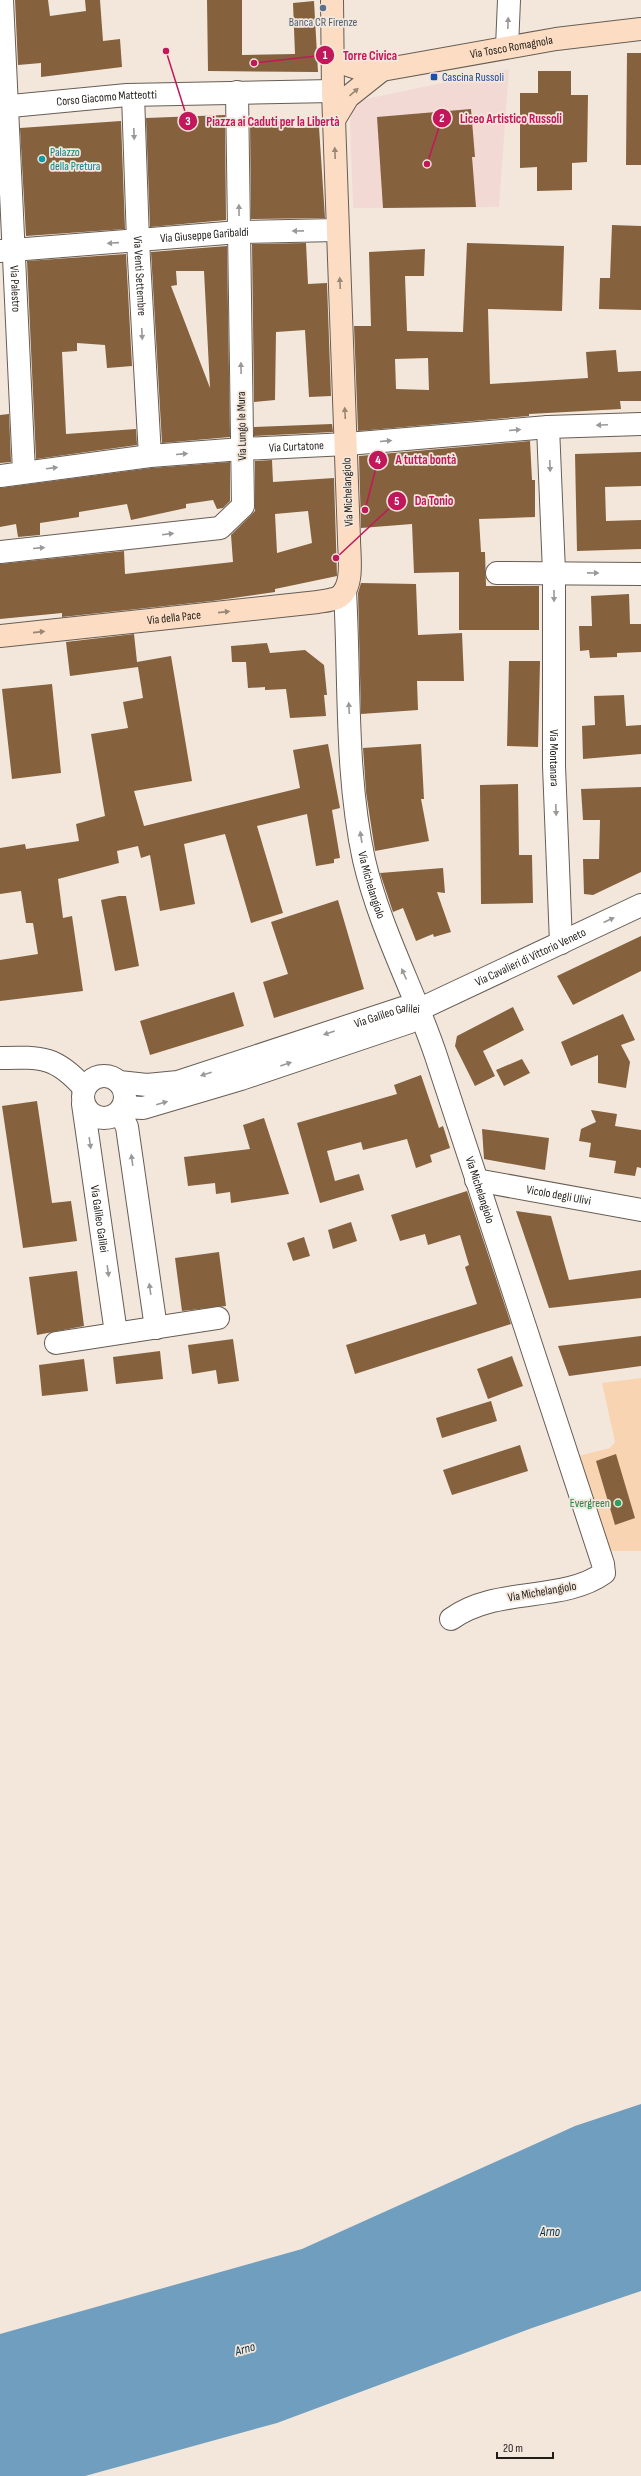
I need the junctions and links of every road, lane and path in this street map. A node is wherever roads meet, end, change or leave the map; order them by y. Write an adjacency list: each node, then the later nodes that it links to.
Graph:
1 (2, 0): 11 (street, Via Palestro)
2 (332, 0): 6 (main road, Via Michelangiolo)
3 (509, 0): 5 (street, one-way to 3)
4 (641, 29): 5 (main road, Via Tosco Romagnola)
5 (507, 47): 7 (main road, Via Tosco Romagnola)
6 (333, 60): 7 (main road, Via Tosco Romagnola); 8 (main road, Via Michelangiolo)
7 (382, 70): 12 (main road, one-way to 7)
8 (333, 91): 9 (street, Corso Giacomo Matteotti); 12 (main road, Via Michelangiolo)
9 (237, 92): 10 (street, Corso Giacomo Matteotti); 14 (street, Via Lungo le Mura, one-way to 9)
10 (133, 95): 11 (street, Corso Giacomo Matteotti); 15 (street, Via Venti Settembre, one-way to 15)
11 (4, 106): 16 (street, Via Palestro)
12 (334, 120): 13 (main road, Via Michelangiolo, one-way to 12)
13 (337, 230): 14 (street, Via Giuseppe Garibaldi, one-way to 14); 19 (main road, Via Michelangiolo, one-way to 13)
14 (239, 232): 15 (street, Via Giuseppe Garibaldi); 20 (street, Via Lungo le Mura, one-way to 14)
15 (138, 241): 16 (street, Via Giuseppe Garibaldi, one-way to 16); 21 (street, Via Venti Settembre, one-way to 21)
16 (6, 251): 22 (street, Via Palestro)
17 (641, 424): 18 (street, Via Curtatone, one-way to 18)
18 (548, 427): 19 (street, Via Curtatone, one-way to 18); 25 (street, Via Montanara, one-way to 25)
19 (347, 444): 20 (street, Via Curtatone); 28 (main road, Via Michelangiolo)
20 (242, 449): 21 (street, Via Curtatone, one-way to 20); 24 (street, Via Lungo le Mura, one-way to 20)
21 (150, 456): 22 (street, Via Curtatone, one-way to 21)
22 (24, 472): 23 (street, Via Curtatone)
23 (0, 476)
24 (0, 552)
25 (554, 572): 26 (street); 27 (street, one-way to 27); 31 (street, Via Montanara, one-way to 31)
26 (497, 573)
27 (641, 574)
28 (345, 591): 29 (main road, Via della Pace, one-way to 28); 32 (street, Via Michelangiolo, one-way to 28)
29 (0, 636)
30 (641, 905): 31 (street, Via Cavalieri di Vittorio Veneto, one-way to 30)
31 (561, 943): 32 (street, Via Cavalieri di Vittorio Veneto)
32 (420, 1009): 34 (street, Via Galileo Galilei, one-way to 34); 36 (street, Via Galileo Galilei, one-way to 32); 37 (street, Via Michelangiolo)
33 (0, 1058): 35 (street, Via Galileo Galilei)
34 (119, 1082): 35 (street, Via Galileo Galilei); 36 (street)
35 (84, 1096): 36 (street, Via Galileo Galilei); 41 (street, Via Galileo Galilei, one-way to 41)
36 (122, 1110): 40 (street, one-way to 36)
37 (476, 1180): 38 (street, Vicolo degli Ulivi); 43 (street, Via Michelangiolo)
38 (641, 1210)
39 (218, 1318): 40 (street)
40 (156, 1328): 41 (street)
41 (116, 1334): 42 (street)
42 (56, 1343)
43 (451, 1619)

